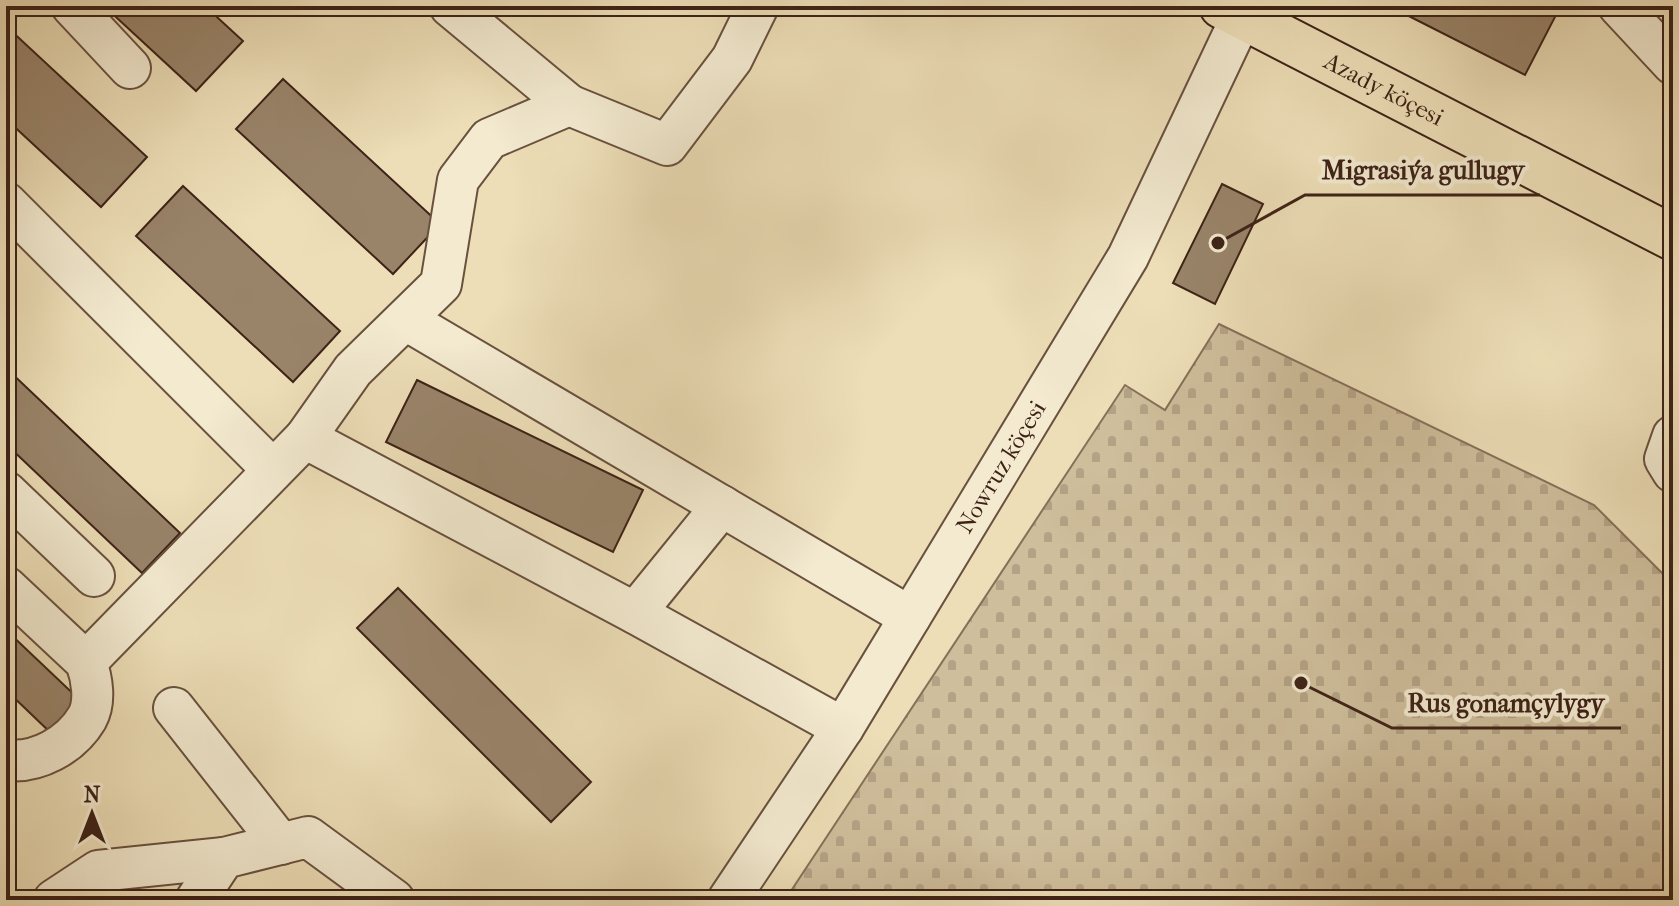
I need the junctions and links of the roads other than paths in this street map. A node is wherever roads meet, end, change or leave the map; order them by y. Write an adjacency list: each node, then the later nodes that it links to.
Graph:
1 (72, 6): 7 (street)
2 (450, 6): 8 (street)
3 (758, 6): 8 (street)
4 (1619, 6): 6 (street)
5 (1232, 11): 10 (main road, Azady köçesi); 21 (street, Nowruz köçesi)
6 (1672, 60)
7 (130, 68)
8 (569, 105): 11 (street)
9 (6, 203): 14 (street)
10 (1673, 238)
11 (406, 320): 13 (street); 17 (street)
12 (1673, 436): 15 (street)
13 (305, 438): 14 (street); 20 (street)
14 (273, 470): 22 (street)
15 (1673, 472)
16 (6, 492): 18 (street)
17 (722, 506): 20 (street); 21 (street)
18 (94, 576)
19 (6, 587): 22 (street)
20 (635, 613): 24 (street)
21 (910, 617): 24 (street, Nowruz köçesi)
22 (86, 662): 25 (street)
23 (174, 708): 26 (street)
24 (843, 728): 31 (street, Nowruz köçesi)
25 (6, 760)
26 (281, 844): 27 (street); 30 (street)
27 (224, 858): 28 (street); 29 (street)
28 (54, 900)
29 (196, 900)
30 (394, 900)
31 (728, 900)

